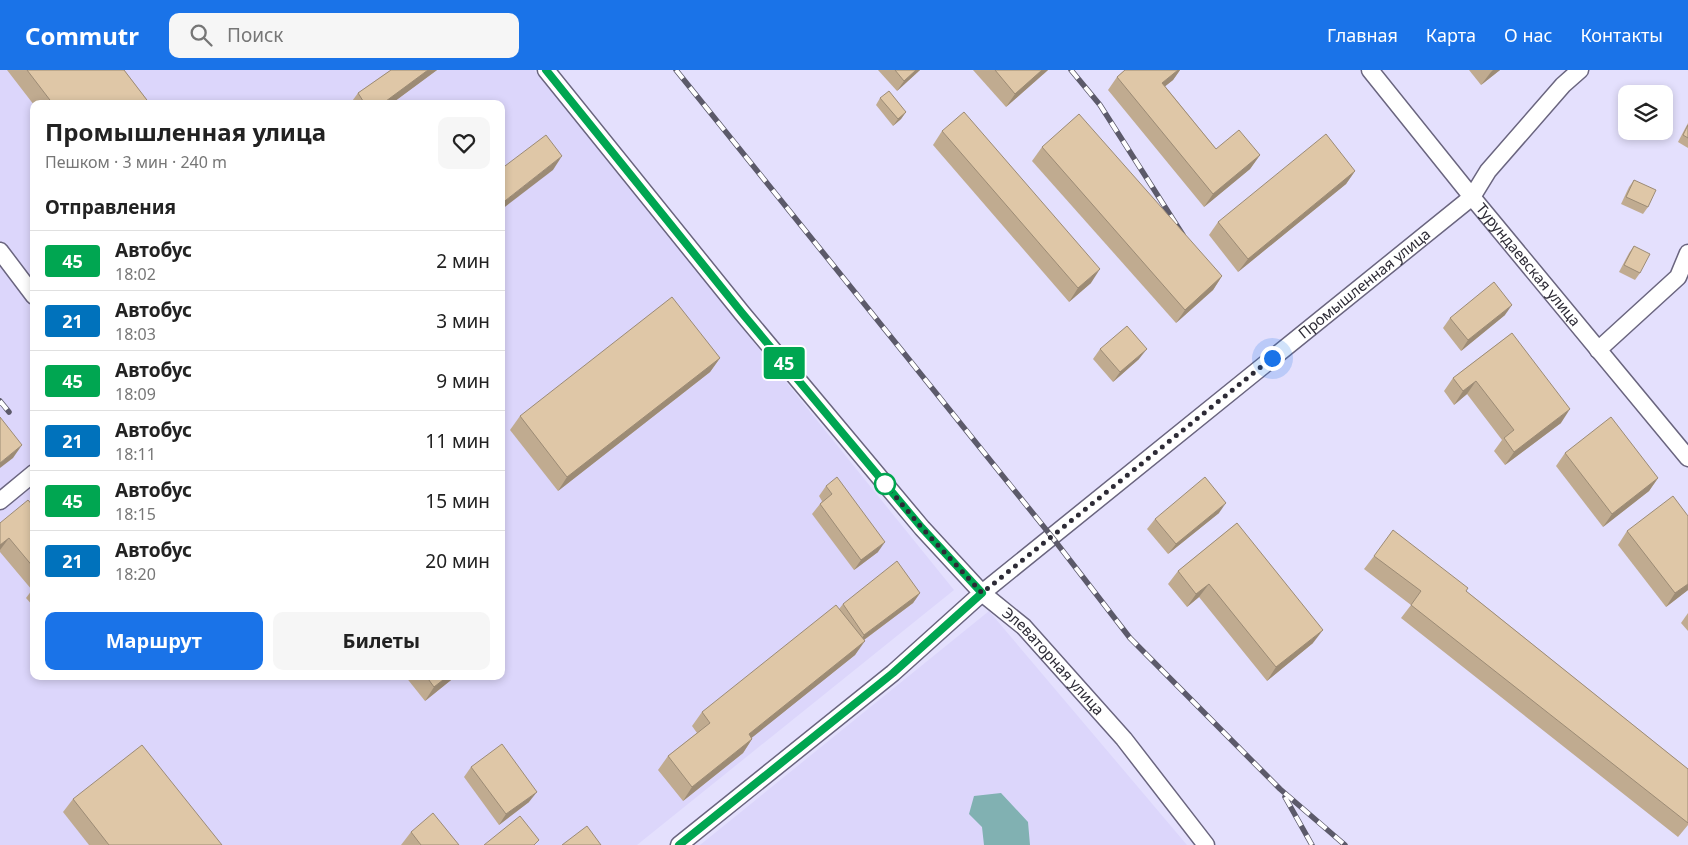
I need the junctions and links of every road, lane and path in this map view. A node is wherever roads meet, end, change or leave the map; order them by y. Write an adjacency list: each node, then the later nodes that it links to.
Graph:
1 (546, 70): 12 (street, Элеваторная улица)
2 (1370, 70): 4 (street, Турундаевская улица)
3 (1580, 70): 4 (street, Промышленная улица)
4 (1472, 197): 8 (street, Турундаевская улица); 12 (street, Промышленная улица)
5 (0, 251): 7 (street)
6 (1688, 253): 8 (street)
7 (30, 291)
8 (1598, 350): 9 (street, Турундаевская улица)
9 (1686, 451)
10 (30, 476): 11 (street)
11 (0, 501)
12 (982, 593): 13 (street, Элеваторная улица); 14 (street, Промышленная улица)
13 (1198, 842)
14 (678, 845)

